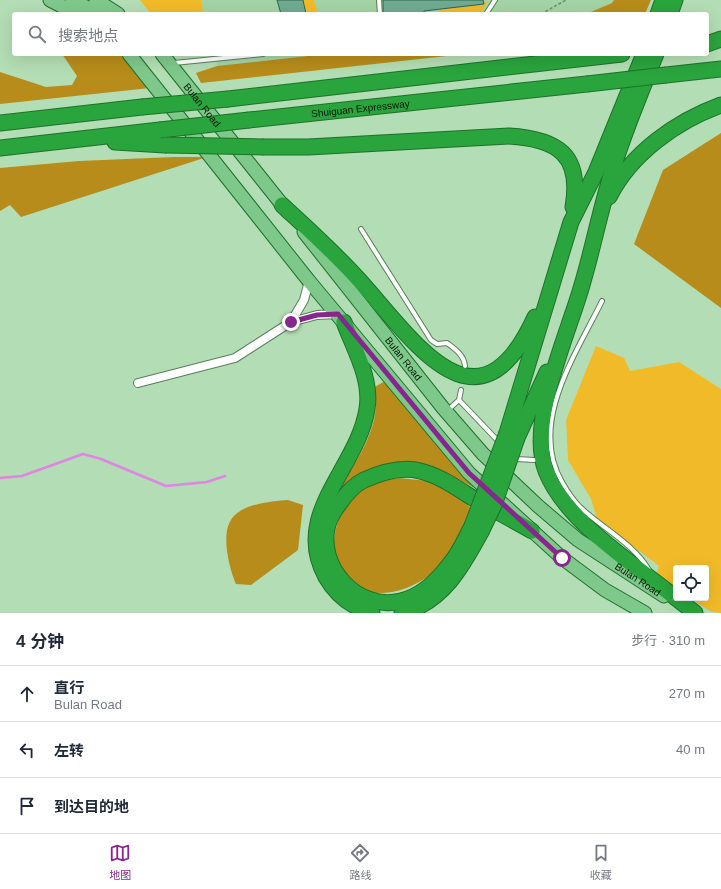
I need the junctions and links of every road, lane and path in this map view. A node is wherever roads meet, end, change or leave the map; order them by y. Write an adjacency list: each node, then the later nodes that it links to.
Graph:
1 (50, 0): 9 (main road)
2 (72, 0): 10 (main road)
3 (96, 0): 11 (main road)
4 (378, 0): 12 (lane)
5 (495, 0): 13 (lane)
6 (566, 0): 14 (path)
7 (663, 0): 15 (highway)
8 (675, 0): 16 (highway)
9 (73, 12)
10 (96, 12)
11 (115, 12)
12 (380, 12)
13 (487, 12)
14 (545, 12)
15 (659, 12)
16 (671, 12)
17 (721, 39): 18 (highway)
18 (709, 43)
19 (721, 43): 20 (highway)
20 (709, 44)
21 (131, 56): 37 (main road)
22 (224, 56): 26 (lane)
23 (602, 56): 29 (highway, bridge)
24 (643, 56): 33 (highway)
25 (655, 56): 34 (highway)
26 (166, 59): 32 (main road, Bulan Road)
27 (721, 70): 30 (highway, Shuiguan Expressway, bridge)
28 (721, 105): 34 (highway)
29 (0, 123)
30 (46, 143): 31 (highway, Shuiguan Expressway); 33 (highway, bridge)
31 (0, 148)
32 (282, 205): 36 (highway); 46 (main road, Bulan Road)
33 (571, 222): 36 (highway)
34 (598, 223): 41 (highway)
35 (361, 229): 42 (lane)
36 (553, 276): 47 (highway)
37 (309, 281): 39 (main road); 40 (street)
38 (602, 301): 51 (lane)
39 (341, 318): 40 (street); 50 (main road); 54 (highway)
40 (291, 322): 43 (street)
41 (565, 337): 47 (highway); 51 (highway)
42 (465, 366)
43 (138, 383)
44 (462, 390): 45 (lane)
45 (459, 400): 46 (lane); 48 (lane)
46 (446, 412): 57 (main road, Bulan Road)
47 (512, 436): 49 (highway, bridge)
48 (534, 460)
49 (477, 529): 50 (highway); 55 (highway)
50 (532, 531): 56 (main road)
51 (656, 582): 52 (highway)
52 (673, 596)
53 (680, 601): 57 (highway)
54 (372, 613)
55 (402, 613)
56 (644, 613)
57 (694, 613)

